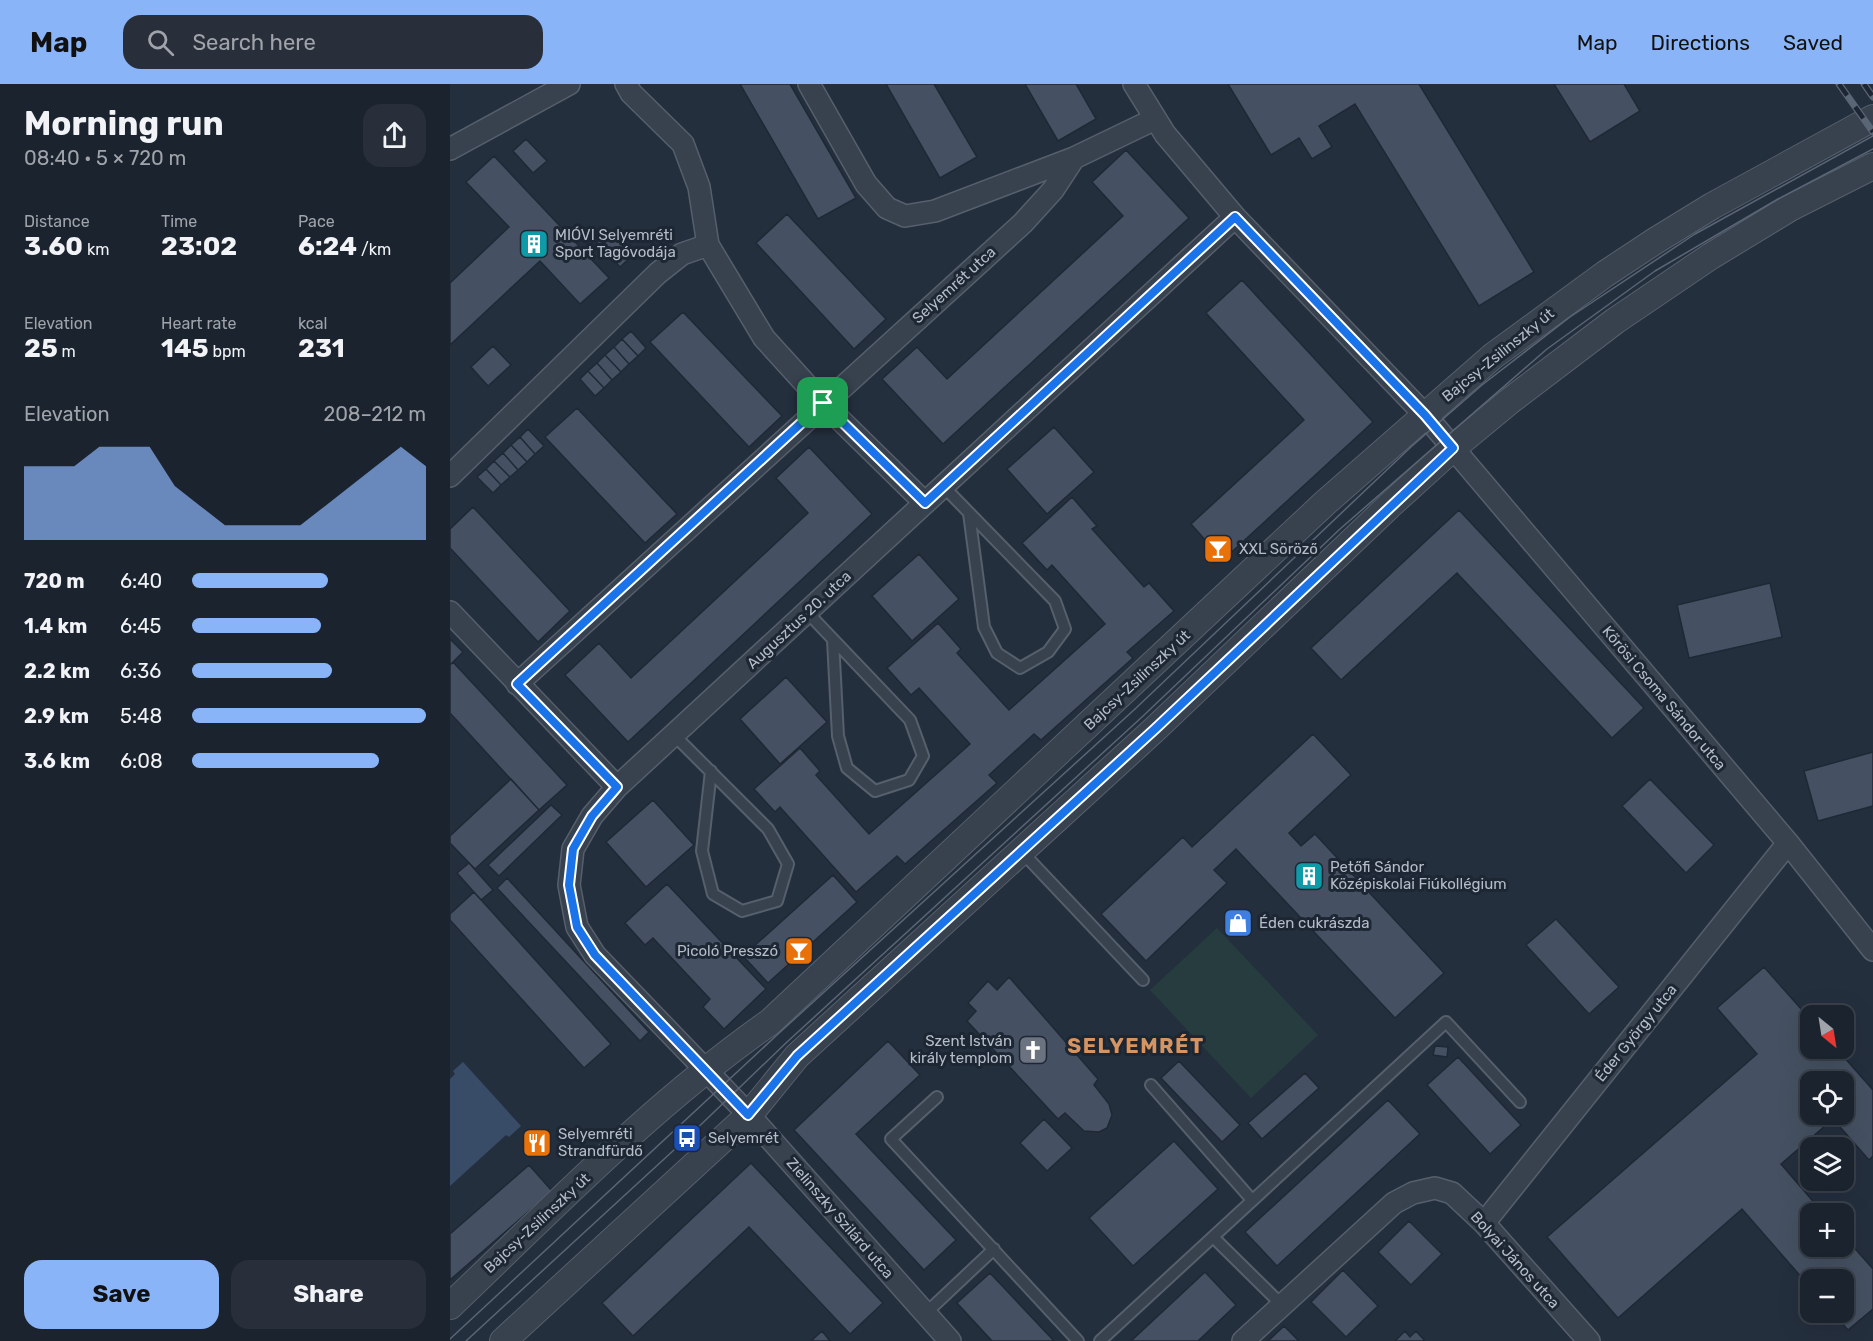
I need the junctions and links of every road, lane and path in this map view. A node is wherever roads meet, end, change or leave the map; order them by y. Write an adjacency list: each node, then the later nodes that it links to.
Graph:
1 (570, 84): 7 (street)
2 (626, 84): 11 (street)
3 (808, 84): 8 (street)
4 (1134, 84): 6 (street)
5 (1873, 118): 13 (street, Bajcsy-Zsilinszky út)
6 (1155, 119): 8 (street); 10 (street)
7 (450, 149)
8 (1074, 158): 12 (street, Selyemrét utca)
9 (1873, 166): 14 (street)
10 (1235, 217): 13 (street); 16 (street, Augusztus 20. utca)
11 (708, 245): 12 (street); 15 (street)
12 (823, 403): 17 (street); 22 (street, Selyemrét utca)
13 (1425, 415): 14 (street); 30 (street, Bajcsy-Zsilinszky út)
14 (1453, 448): 26 (street, Kőrösi Csoma Sándor utca); 27 (street)
15 (450, 476)
16 (943, 486): 17 (street, Augusztus 20. utca); 18 (lane)
17 (925, 503): 20 (street, Augusztus 20. utca)
18 (969, 513): 18 (lane)
19 (450, 612): 22 (street)
20 (807, 612): 21 (lane); 23 (street, Augusztus 20. utca)
21 (833, 640): 21 (lane)
22 (517, 684): 25 (street)
23 (674, 735): 24 (lane); 25 (street, Augusztus 20. utca)
24 (711, 771): 24 (lane)
25 (617, 787): 30 (street, Augusztus 20. utca)
26 (1788, 843): 28 (street, Kőrösi Csoma Sándor utca); 36 (street, Éder György utca)
27 (1022, 852): 29 (lane); 34 (street)
28 (1872, 947)
29 (1143, 980)
30 (705, 1068): 34 (street, Zielinszky Szilárd utca); 40 (street, Bajcsy-Zsilinszky út)
31 (1151, 1085): 35 (lane)
32 (937, 1097): 38 (lane)
33 (1520, 1102): 35 (lane)
34 (748, 1115): 41 (street, Zielinszky Szilárd utca); 43 (street)
35 (1252, 1200): 37 (lane)
36 (1484, 1223): 39 (street, Bolyai János utca); 47 (street, Bolyai János utca)
37 (1213, 1237): 39 (lane); 45 (lane)
38 (994, 1250): 41 (lane); 44 (lane)
39 (1281, 1304): 46 (street)
40 (450, 1306)
41 (925, 1314): 42 (street, Zielinszky Szilárd utca)
42 (940, 1338)
43 (503, 1341)
44 (1078, 1341)
45 (1100, 1341)
46 (1242, 1341)
47 (1588, 1341)

